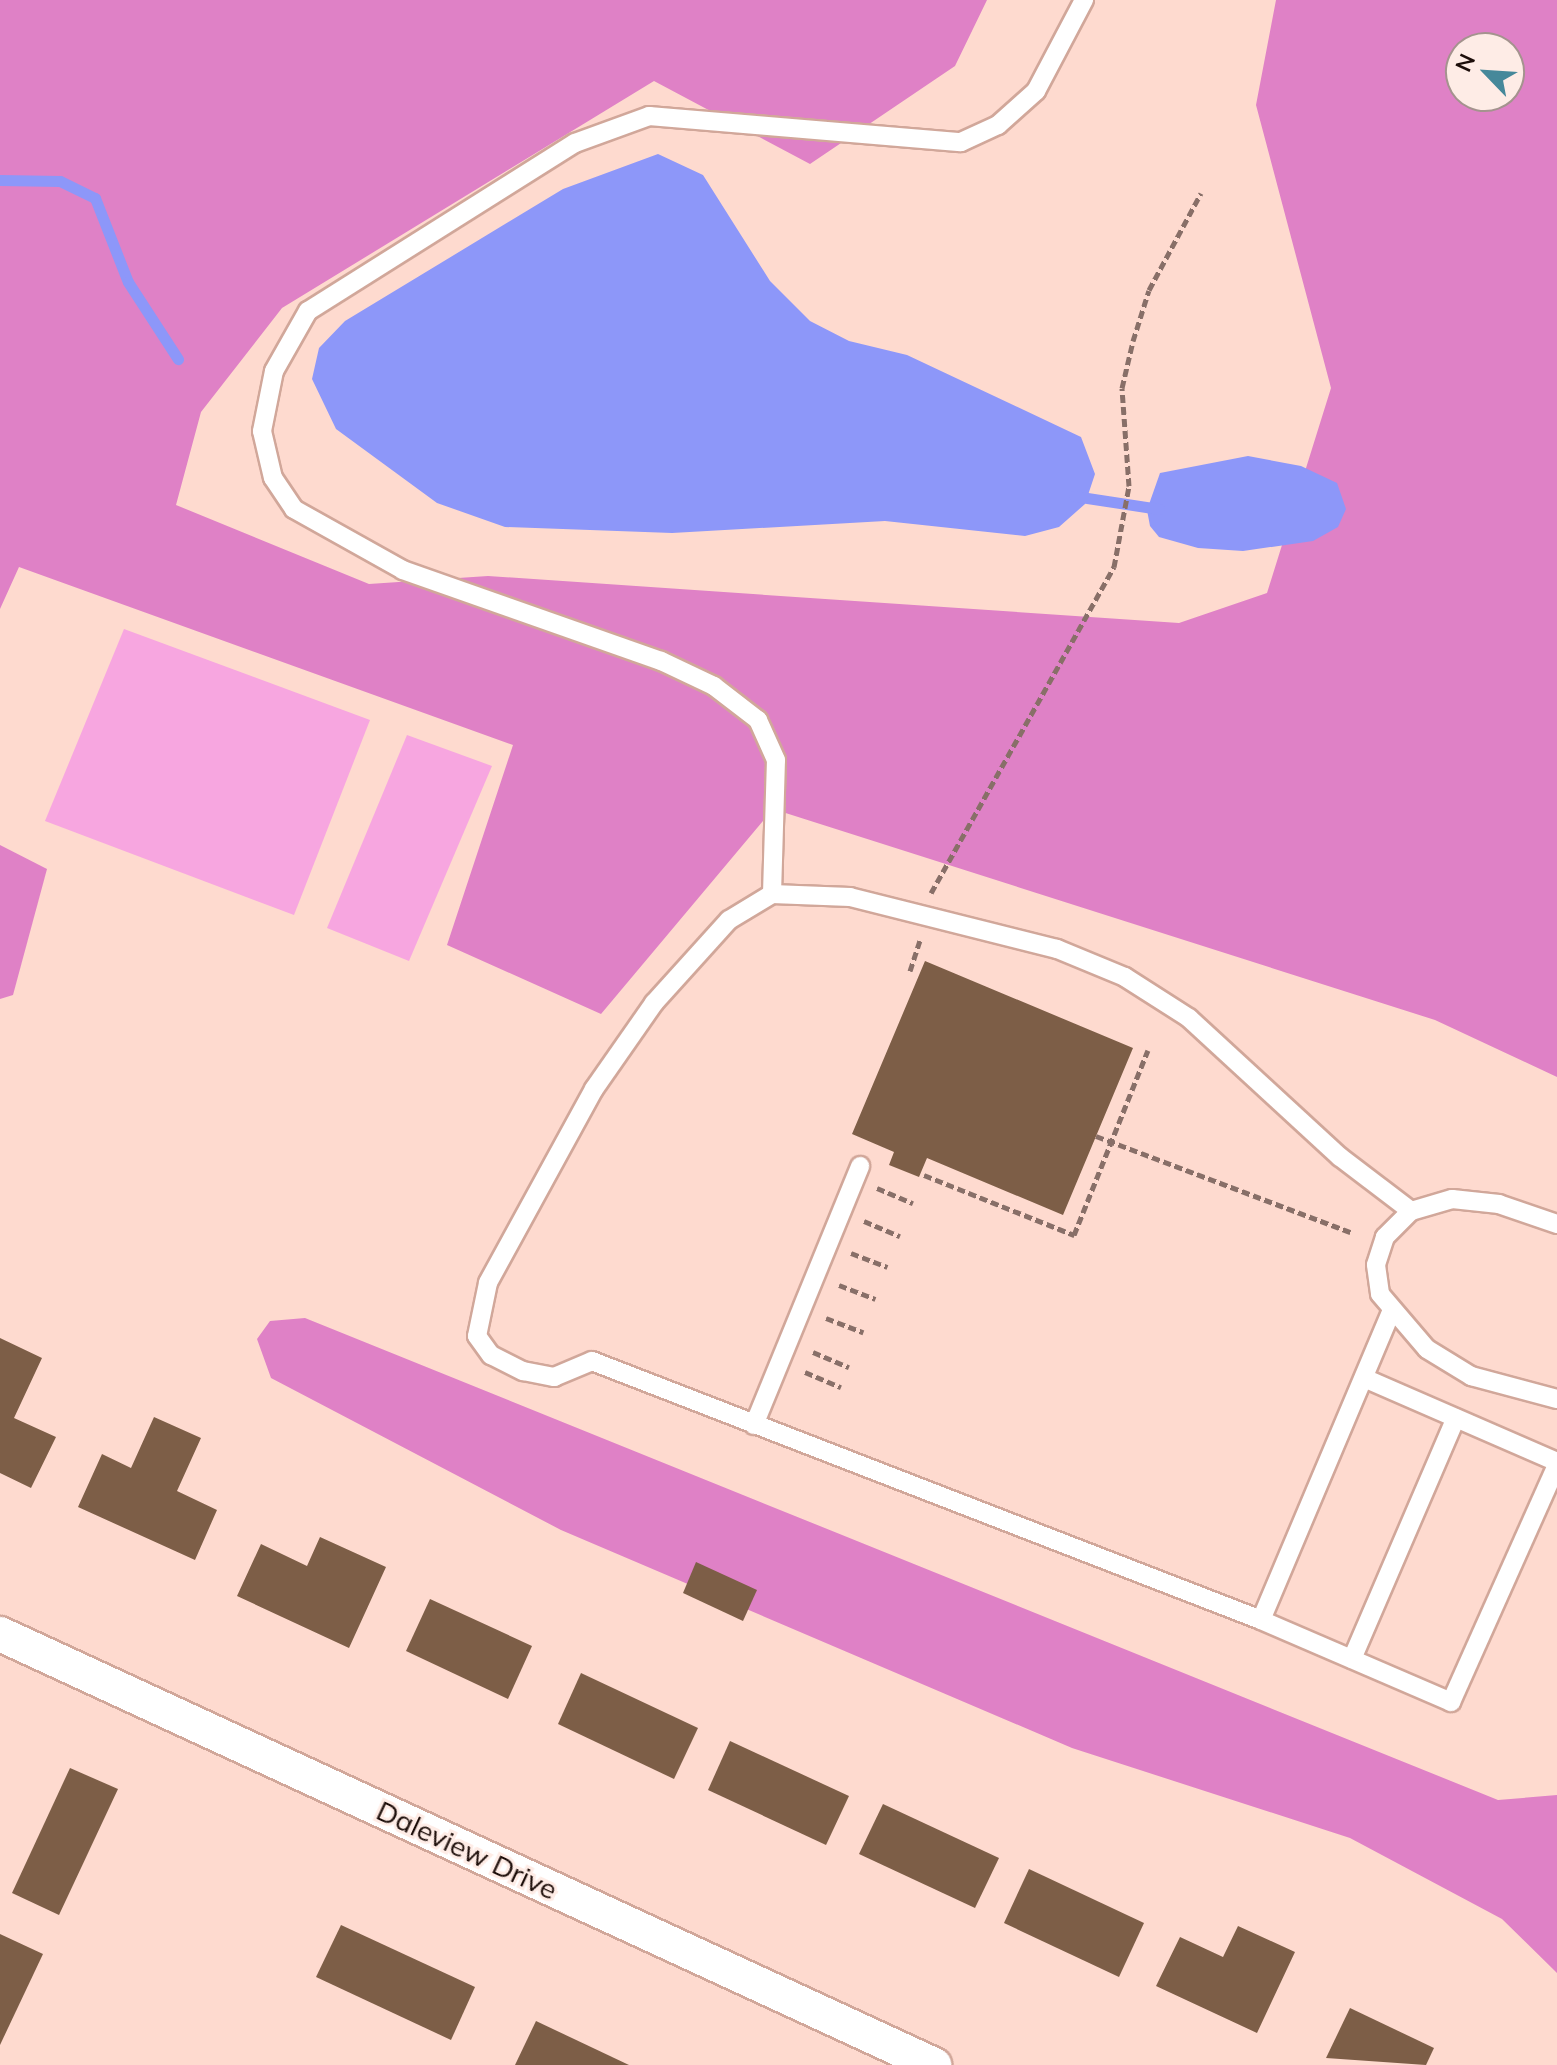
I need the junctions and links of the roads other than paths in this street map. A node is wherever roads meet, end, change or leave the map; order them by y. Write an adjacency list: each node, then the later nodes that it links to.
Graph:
1 (1084, 0): 2 (lane)
2 (772, 894): 4 (lane); 10 (lane)
3 (857, 1172): 10 (lane)
4 (1411, 1211): 5 (lane); 6 (lane)
5 (1557, 1224)
6 (1392, 1310): 7 (lane); 8 (lane)
7 (1364, 1378): 9 (lane); 12 (lane)
8 (1557, 1399)
9 (1456, 1418): 11 (lane); 14 (lane)
10 (754, 1425): 12 (lane)
11 (1557, 1463): 14 (lane)
12 (1261, 1620): 14 (lane)
13 (0, 1634): 15 (street, Daleview Drive)
14 (1352, 1659)
15 (934, 2065)

